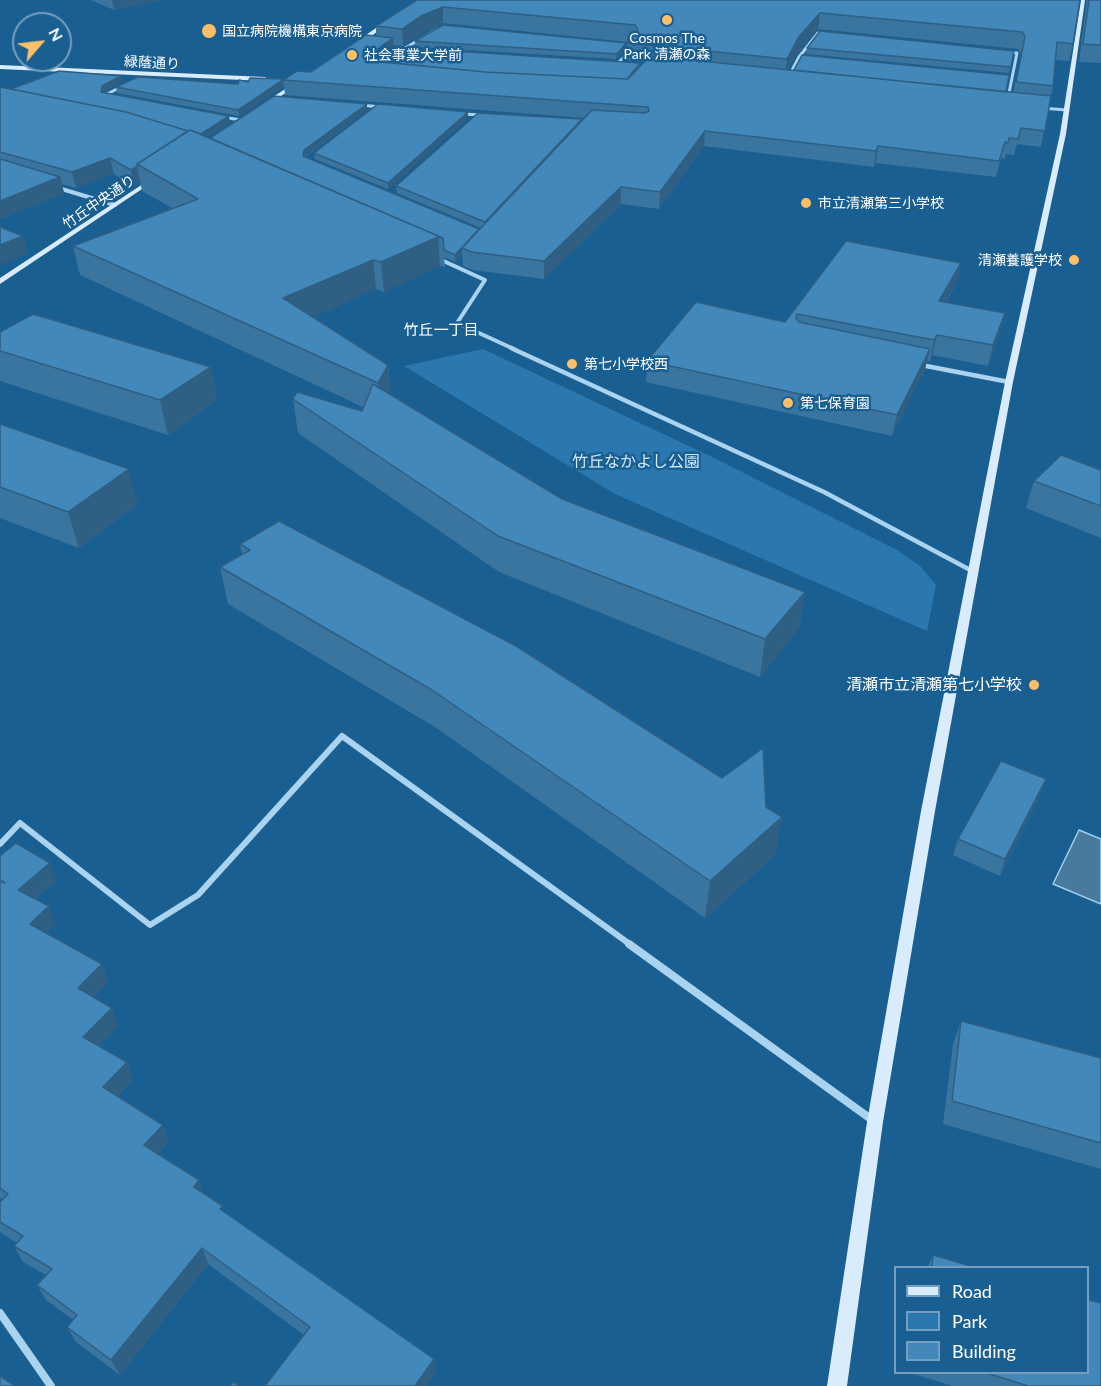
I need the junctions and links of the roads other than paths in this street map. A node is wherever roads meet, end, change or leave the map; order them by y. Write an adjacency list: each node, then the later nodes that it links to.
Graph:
1 (1083, 0): 33 (street)
2 (391, 20): 5 (street)
3 (443, 27): 10 (street)
4 (830, 34): 14 (street)
5 (356, 44): 6 (street); 9 (street)
6 (368, 45)
7 (634, 46): 16 (street)
8 (380, 47): 10 (street)
9 (347, 50)
10 (403, 50): 11 (street); 13 (street)
11 (415, 50)
12 (1005, 52): 28 (street)
13 (396, 55)
14 (799, 57): 15 (street); 22 (street)
15 (811, 58)
16 (627, 64)
17 (0, 67): 18 (street, 緑蔭通り)
18 (148, 74): 19 (street); 20 (street, 緑蔭通り)
19 (137, 80)
20 (279, 80)
21 (290, 80): 25 (street)
22 (787, 81)
23 (127, 85): 24 (street)
24 (117, 97)
25 (275, 98): 26 (street); 32 (street)
26 (286, 99)
27 (354, 105): 29 (street)
28 (1007, 105)
29 (377, 107): 31 (street); 34 (street)
30 (1037, 107): 33 (street)
31 (388, 108)
32 (258, 109)
33 (1067, 110): 51 (street)
34 (368, 113)
35 (455, 113): 37 (street)
36 (249, 115): 40 (street)
37 (477, 115): 39 (street); 41 (street)
38 (218, 116): 40 (street)
39 (488, 116)
40 (241, 120): 42 (street)
41 (468, 123)
42 (231, 127)
43 (163, 173): 45 (street, 竹丘中央通り)
44 (52, 186): 45 (street)
45 (115, 206): 49 (street, 竹丘中央通り)
46 (435, 257): 48 (street)
47 (464, 258): 48 (street)
48 (456, 267): 52 (street)
49 (0, 282)
50 (914, 363): 51 (street)
51 (1009, 382): 52 (street)
52 (974, 572): 54 (street)
53 (0, 844): 54 (street)
54 (875, 1122): 57 (street)
55 (0, 1313): 56 (street)
56 (51, 1386)
57 (837, 1386)

